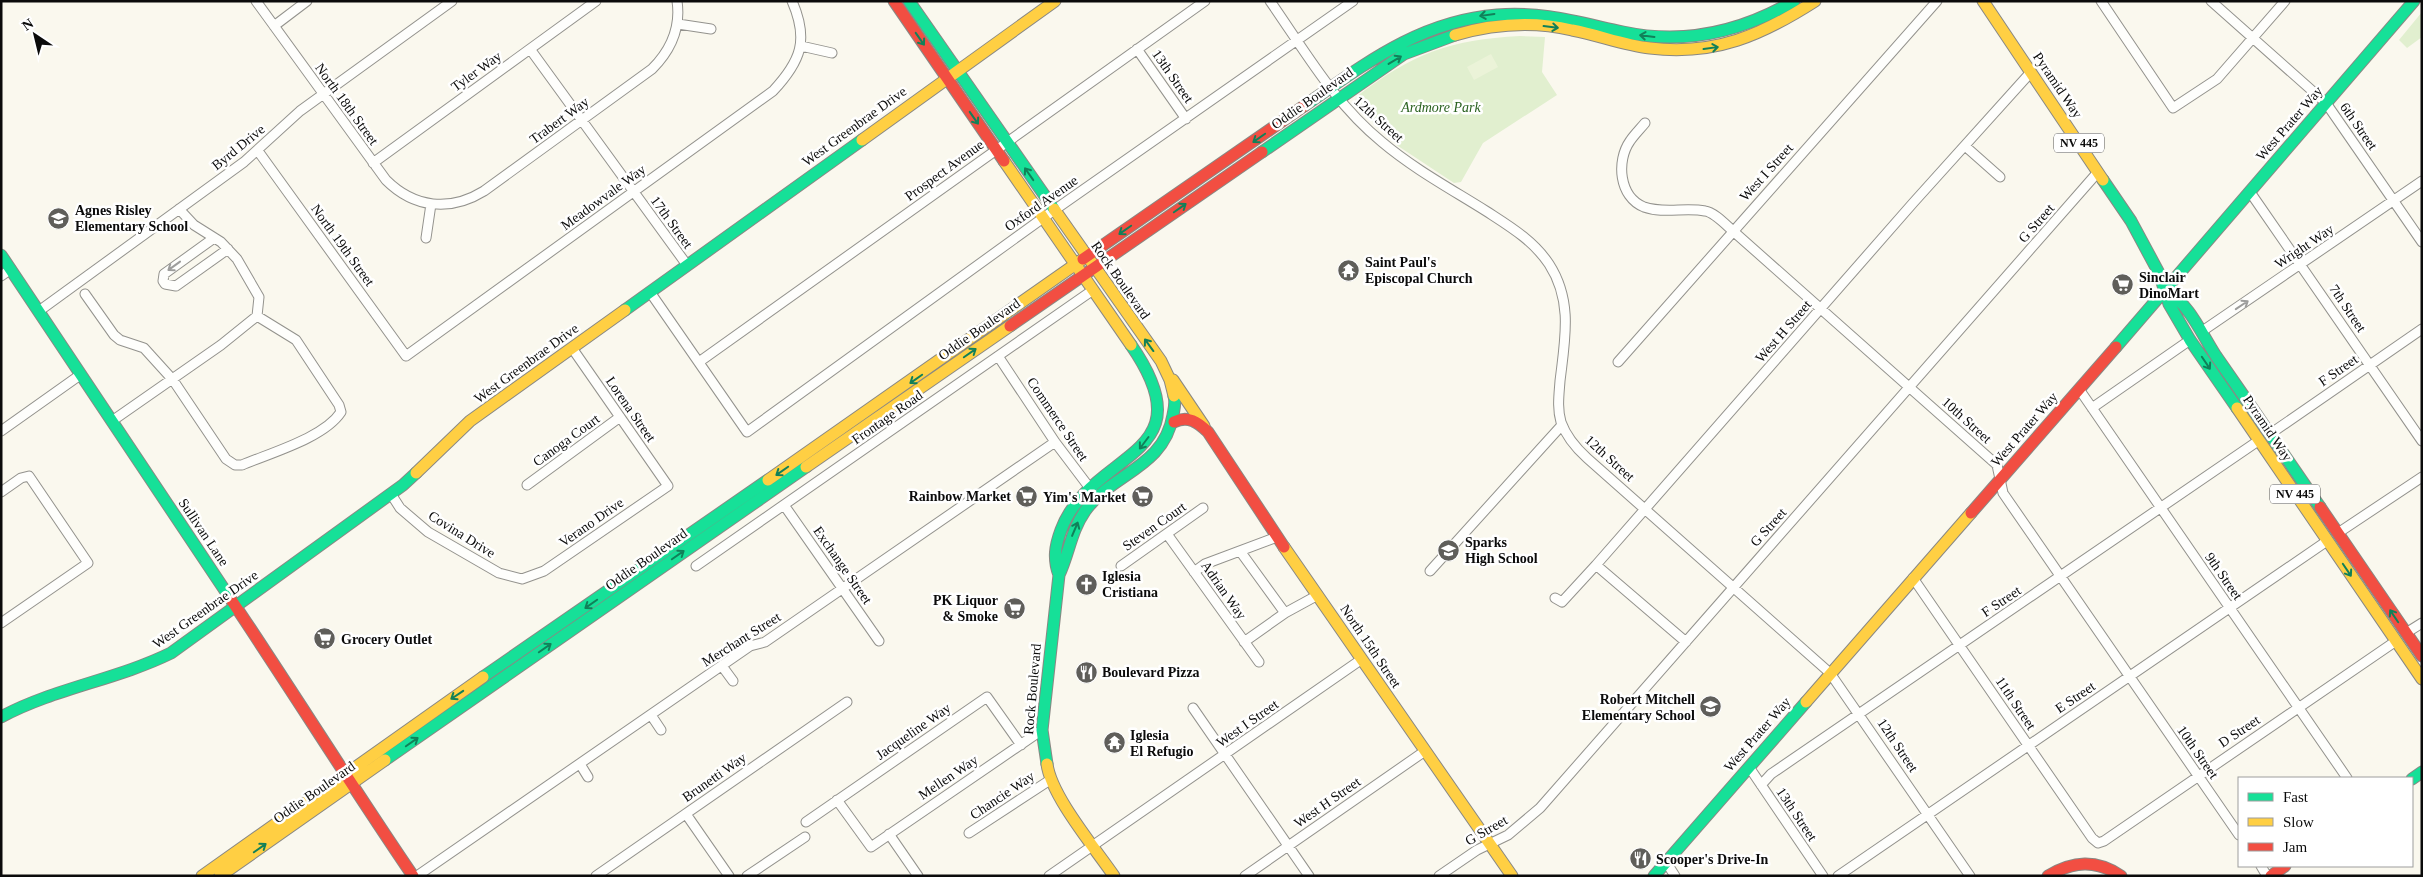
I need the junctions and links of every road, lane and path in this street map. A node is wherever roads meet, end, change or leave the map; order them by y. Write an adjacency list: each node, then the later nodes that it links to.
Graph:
1 (256, 1): 22 (street, North 18th Street)
2 (308, 1): 22 (street)
3 (452, 1): 34 (street, Byrd Drive)
4 (596, 1): 27 (street, Tyler Way)
5 (677, 1): 21 (street)
6 (792, 1): 26 (street)
7 (910, 1): 30 (main road, Rock Boulevard)
8 (1055, 1): 30 (main road, West Greenbrae Drive)
9 (1206, 1): 28 (street, Prospect Avenue)
10 (1270, 1): 25 (street, 12th Street)
11 (1353, 1): 25 (street, Oxford Avenue)
12 (1794, 1): 33 (main road, Oddie Boulevard, one-way to 33)
13 (1814, 1): 35 (main road, Oddie Boulevard, one-way to 13)
14 (1936, 1): 55 (street, West I Street)
15 (1983, 1): 31 (main road, Pyramid Way / NV 445)
16 (2102, 1): 24 (street)
17 (2211, 1): 24 (street, 6th Street)
18 (2285, 1): 24 (street)
19 (2414, 1): 36 (main road, West Prater Way)
20 (899, 3): 32 (main road, Rock Boulevard, one-way to 32)
21 (678, 24): 23 (street); 38 (street, Trabert Way)
22 (274, 26): 34 (street, North 18th Street)
23 (711, 29)
24 (2252, 39): 36 (street, 6th Street)
25 (1297, 40): 33 (street, 12th Street); 37 (street, Oxford Avenue)
26 (801, 46): 29 (street); 48 (street, Meadowvale Way)
27 (530, 49): 38 (street, 17th Street); 44 (street, Tyler Way)
28 (1137, 49): 37 (street, 13th Street); 40 (street, Prospect Avenue)
29 (832, 53)
30 (957, 70): 32 (main road, West Greenbrae Drive); 40 (main road, Rock Boulevard)
31 (2031, 72): 41 (street, West H Street); 45 (main road, Pyramid Way / NV 445)
32 (946, 78): 42 (main road, Rock Boulevard, one-way to 42); 63 (main road, West Greenbrae Drive)
33 (1329, 89): 35 (street, 12th Street); 61 (main road, Oddie Boulevard, one-way to 61)
34 (323, 94): 43 (street, Byrd Drive); 44 (street, North 18th Street)
35 (1337, 99): 65 (main road, Oddie Boulevard, one-way to 35); 94 (street, 12th Street)
36 (2326, 103): 49 (main road, West Prater Way); 50 (street, 6th Street)
37 (1186, 118): 53 (street, Oxford Avenue)
38 (582, 120): 48 (street, 17th Street); 51 (street, Trabert Way)
39 (1645, 123): 55 (street, 10th Street)
40 (1006, 142): 42 (street, Prospect Avenue); 53 (main road, Rock Boulevard, one-way to 40)
41 (1965, 146): 46 (street); 72 (street, West H Street)
42 (996, 149): 54 (main road, Rock Boulevard); 81 (street, Prospect Avenue)
43 (258, 151): 52 (street, Byrd Drive); 79 (street, North 19th Street)
44 (373, 163): 51 (street, North 18th Street)
45 (2098, 172): 69 (main road, Pyramid Way / NV 445); 87 (street, G Street)
46 (2000, 177)
47 (2422, 181): 50 (street, Wright Way)
48 (634, 192): 63 (street, 17th Street); 79 (street, Meadowvale Way)
49 (2250, 192): 62 (street, 7th Street); 69 (main road, West Prater Way)
50 (2394, 201): 58 (street, 6th Street); 62 (street, Wright Way)
51 (431, 204): 57 (street)
52 (179, 209): 56 (street); 73 (street, Byrd Drive)
53 (1054, 210): 54 (street, Oxford Avenue); 61 (main road, Rock Boulevard)
54 (1043, 218): 64 (main road, Rock Boulevard); 81 (street, Oxford Avenue)
55 (1733, 231): 72 (street, 10th Street); 82 (street, West I Street)
56 (214, 238): 59 (street); 59 (street, one-way to 59)
57 (426, 238)
58 (2422, 242)
59 (228, 249): 74 (street)
60 (1, 255): 66 (main road, Sullivan Lane)
61 (1086, 257): 64 (main road, Oddie Boulevard); 65 (main road, Rock Boulevard)
62 (2301, 264): 76 (street, Wright Way, one-way to 62); 83 (street, 7th Street)
63 (687, 265): 70 (main road, West Greenbrae Drive)
64 (1075, 265): 67 (main road, Rock Boulevard); 164 (main road, Oddie Boulevard, one-way to 164)
65 (1094, 268): 67 (main road, Oddie Boulevard); 84 (main road, Rock Boulevard, one-way to 65)
66 (6, 273): 73 (main road, Sullivan Lane)
67 (1082, 275): 68 (main road, Rock Boulevard); 169 (main road, Oddie Boulevard, one-way to 67)
68 (1093, 290): 80 (street, Frontage Road); 91 (main road, Rock Boulevard)
69 (2166, 290): 76 (main road, Pyramid Way / NV 445); 77 (main road, Pyramid Way / NV 445); 88 (main road, West Prater Way)
70 (650, 292): 78 (main road, West Greenbrae Drive); 81 (street)
71 (85, 294): 86 (street)
72 (1821, 309): 87 (street, 10th Street); 112 (street, West H Street)
73 (39, 311): 85 (main road, Sullivan Lane)
74 (257, 316): 86 (street); 86 (street)
75 (2422, 329): 83 (street, F Street)
76 (2201, 332): 97 (main road, Pyramid Way / NV 445)
77 (2190, 340): 89 (street); 98 (main road, Pyramid Way / NV 445, one-way to 98)
78 (572, 348): 90 (street, Lorena Street); 107 (main road, West Greenbrae Drive)
79 (406, 356)
80 (998, 356): 100 (street, Commerce Street); 109 (street, Frontage Road)
81 (699, 362)
82 (1618, 362)
83 (2370, 365): 97 (street, F Street); 99 (street, 7th Street)
84 (1167, 371): 93 (main road, Rock Boulevard); 96 (main road, North 15th Street)
85 (80, 375): 92 (main road, Sullivan Lane); 95 (street)
86 (173, 380): 92 (street)
87 (1910, 387): 102 (street, 10th Street); 127 (street, G Street)
88 (2079, 389): 89 (street, 9th Street); 102 (main road, West Prater Way)
89 (2092, 408): 111 (street, 9th Street)
90 (620, 417): 103 (street, Canoga Court); 104 (street, Lorena Street)
91 (1156, 420): 93 (main road); 105 (main road, Rock Boulevard, one-way to 105)
92 (112, 421): 131 (main road, Sullivan Lane)
93 (1174, 422): 96 (main road); 108 (main road, Rock Boulevard)
94 (1562, 425): 112 (street, 12th Street); 121 (street)
95 (1, 431)
96 (1208, 432): 115 (main road, North 15th Street)
97 (2270, 434): 113 (main road, Pyramid Way / NV 445)
98 (2258, 441): 111 (street, F Street); 116 (main road, Pyramid Way / NV 445)
99 (2422, 441)
100 (1056, 442): 105 (street, Commerce Street); 128 (street, Merchant Street)
101 (2422, 476): 113 (street)
102 (2000, 480): 125 (street, 10th Street); 126 (main road, West Prater Way)
103 (527, 485)
104 (668, 486): 124 (street, Verano Drive)
105 (1089, 488): 108 (street, Commerce Street); 123 (main road, Rock Boulevard)
106 (1, 492): 134 (street)
107 (391, 494): 124 (street, Covina Drive); 131 (main road, West Greenbrae Drive)
108 (1098, 496): 123 (main road, Rock Boulevard, one-way to 108)
109 (784, 505): 119 (street, Frontage Road); 128 (street, Exchange Street)
110 (1203, 508): 114 (street, Steven Court)
111 (2161, 508): 125 (street, F Street); 132 (street, 9th Street)
112 (1646, 509): 118 (street, West H Street); 127 (street, 12th Street)
113 (2338, 533): 136 (main road, Pyramid Way / NV 445, one-way to 113)
114 (1167, 534): 120 (street, Steven Court); 122 (street, Adrian Way)
115 (1277, 537): 117 (street); 129 (main road, North 15th Street)
116 (2327, 541): 132 (street, E Street); 138 (main road, Pyramid Way / NV 445, one-way to 138)
117 (1240, 550): 122 (street); 133 (street)
118 (1596, 565): 130 (street, West H Street); 140 (street)
119 (696, 566)
120 (1121, 566)
121 (1430, 571)
122 (1194, 572): 139 (street, Adrian Way)
123 (1059, 575): 157 (main road, Rock Boulevard)
124 (528, 577)
125 (2060, 577): 141 (street, F Street); 147 (street, 10th Street)
126 (1913, 578): 141 (street, 11th Street); 146 (main road, West Prater Way)
127 (1733, 587): 140 (street, G Street); 146 (street, 12th Street)
128 (842, 588): 137 (street, Exchange Street); 145 (street, Merchant Street)
129 (1318, 595): 133 (street); 143 (main road, North 15th Street)
130 (1556, 598)
131 (236, 606): 155 (main road, West Greenbrae Drive); 164 (main road, Sullivan Lane)
132 (2230, 608): 147 (street, E Street); 152 (street, 9th Street)
133 (1285, 613): 139 (street)
134 (1, 623)
135 (2422, 623): 136 (street)
136 (2406, 633): 142 (main road, Pyramid Way / NV 445)
137 (879, 641)
138 (2396, 641): 148 (main road, Pyramid Way / NV 445); 152 (street, D Street)
139 (1244, 642): 144 (street, Adrian Way)
140 (1686, 642): 180 (street, G Street)
141 (1960, 645): 153 (street, F Street); 159 (street, 11th Street)
142 (2422, 656)
143 (1362, 659): 160 (main road, North 15th Street); 161 (street, West I Street)
144 (1259, 662)
145 (722, 666): 149 (street); 154 (street, Merchant Street)
146 (1830, 673): 153 (street, 12th Street); 163 (main road, West Prater Way)
147 (2129, 676): 159 (street, E Street); 165 (street, 10th Street)
148 (2422, 679)
149 (733, 681)
150 (847, 702): 172 (street, Brunetti Way)
151 (1193, 708): 161 (street)
152 (2298, 708): 165 (street, D Street); 167 (street, 9th Street)
153 (1860, 714): 170 (street, F Street); 173 (street, 12th Street)
154 (651, 715): 156 (street); 162 (street, Merchant Street)
155 (1, 718)
156 (661, 730)
157 (1042, 730): 158 (street, Mellen Way); 168 (main road, Rock Boulevard)
158 (1021, 745): 171 (street, Jacqueline Way); 176 (street, Mellen Way)
159 (2028, 745): 173 (street, E Street); 179 (street, 11th Street)
160 (1425, 751): 180 (main road, North 15th Street); 182 (street, West H Street)
161 (1225, 756): 181 (street, West I Street); 182 (street)
162 (580, 764): 166 (street); 187 (street, Merchant Street)
163 (1748, 767): 170 (street, 13th Street); 183 (main road, West Prater Way)
164 (344, 774): 169 (main road, Sullivan Lane); 185 (main road, Oddie Boulevard)
165 (2198, 776): 177 (street, 10th Street); 179 (street, D Street)
166 (588, 777)
167 (2346, 777)
168 (1050, 780): 175 (street, Chancie Way); 181 (main road, Rock Boulevard)
169 (351, 785): 186 (main road, Oddie Boulevard, one-way to 169); 187 (main road, Sullivan Lane)
170 (1761, 785): 200 (street, 13th Street)
171 (837, 800): 174 (street, Jacqueline Way); 176 (street, Mellen Way)
172 (686, 814): 188 (street, Brunetti Way); 189 (street)
173 (1928, 814): 201 (street, E Street); 202 (street, 12th Street)
174 (806, 822)
175 (969, 833)
176 (889, 834): 191 (street)
177 (2238, 834)
178 (805, 836): 190 (street)
179 (2098, 843)
180 (1490, 844): 196 (street, G Street); 197 (main road, North 15th Street)
181 (1093, 846): 192 (street, West I Street); 193 (main road, Rock Boulevard)
182 (1288, 846): 194 (street, West H Street); 195 (street)
183 (1666, 862): 198 (main road, West Prater Way); 199 (street)
184 (2283, 867): 207 (main road)
185 (202, 876)
186 (220, 876)
187 (415, 876)
188 (596, 876)
189 (729, 876)
190 (747, 876)
191 (918, 876)
192 (1050, 876)
193 (1114, 876)
194 (1245, 876)
195 (1309, 876)
196 (1438, 876)
197 (1512, 876)
198 (1654, 876)
199 (1675, 876)
200 (1823, 876)
201 (1838, 876)
202 (1970, 876)
203 (2048, 876): 206 (main road)
204 (2059, 876): 205 (main road)
205 (2111, 876)
206 (2121, 876)
207 (2269, 876)

